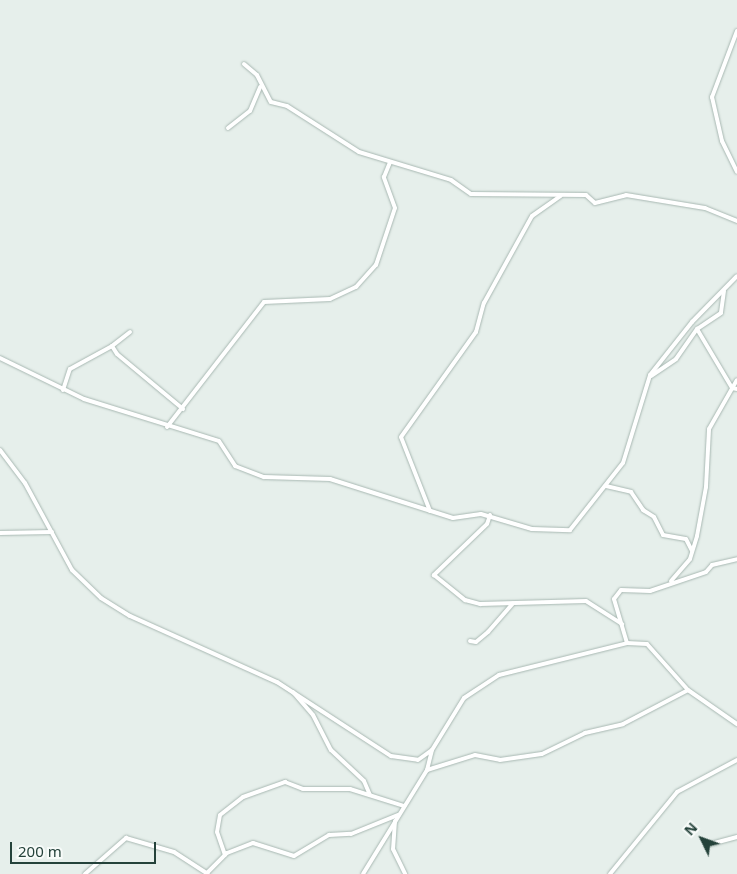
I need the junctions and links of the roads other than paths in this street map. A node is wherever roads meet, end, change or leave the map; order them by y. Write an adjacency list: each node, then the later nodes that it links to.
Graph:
1 (737, 31): 6 (street)
2 (244, 64): 3 (street)
3 (260, 88): 4 (street); 5 (street)
4 (228, 128)
5 (390, 162): 7 (street); 20 (street)
6 (737, 172)
7 (562, 195): 8 (street); 24 (street)
8 (737, 221)
9 (737, 276): 10 (street)
10 (724, 291): 11 (street); 15 (street)
11 (696, 329): 15 (street); 17 (street)
12 (130, 332): 13 (street)
13 (112, 346): 19 (street); 20 (street)
14 (0, 358): 19 (street)
15 (650, 377): 23 (street)
16 (737, 380): 17 (street)
17 (732, 388): 18 (street); 28 (street)
18 (737, 389)
19 (63, 390): 21 (street)
20 (183, 409): 21 (street)
21 (167, 427): 24 (street)
22 (0, 450): 26 (street)
23 (606, 486): 25 (street); 28 (street)
24 (430, 511): 25 (street)
25 (490, 516): 31 (street)
26 (52, 532): 27 (street); 36 (street)
27 (0, 533)
28 (692, 551): 30 (street)
29 (737, 560): 30 (street)
30 (671, 581): 32 (street)
31 (513, 603): 32 (street); 33 (street)
32 (622, 624): 34 (street)
33 (470, 641)
34 (627, 643): 35 (street); 38 (street)
35 (688, 690): 37 (street); 40 (street)
36 (292, 691): 38 (street); 41 (street)
37 (737, 724)
38 (432, 750): 40 (street)
39 (737, 760): 52 (street)
40 (427, 770): 42 (street)
41 (370, 794): 42 (street); 47 (street)
42 (404, 806): 43 (street)
43 (398, 815): 44 (street); 47 (street)
44 (395, 821): 50 (street); 51 (street)
45 (737, 837): 46 (street)
46 (707, 845)
47 (225, 855): 49 (street)
48 (85, 874): 49 (street)
49 (208, 874)
50 (363, 874)
51 (405, 874)
52 (610, 874)

